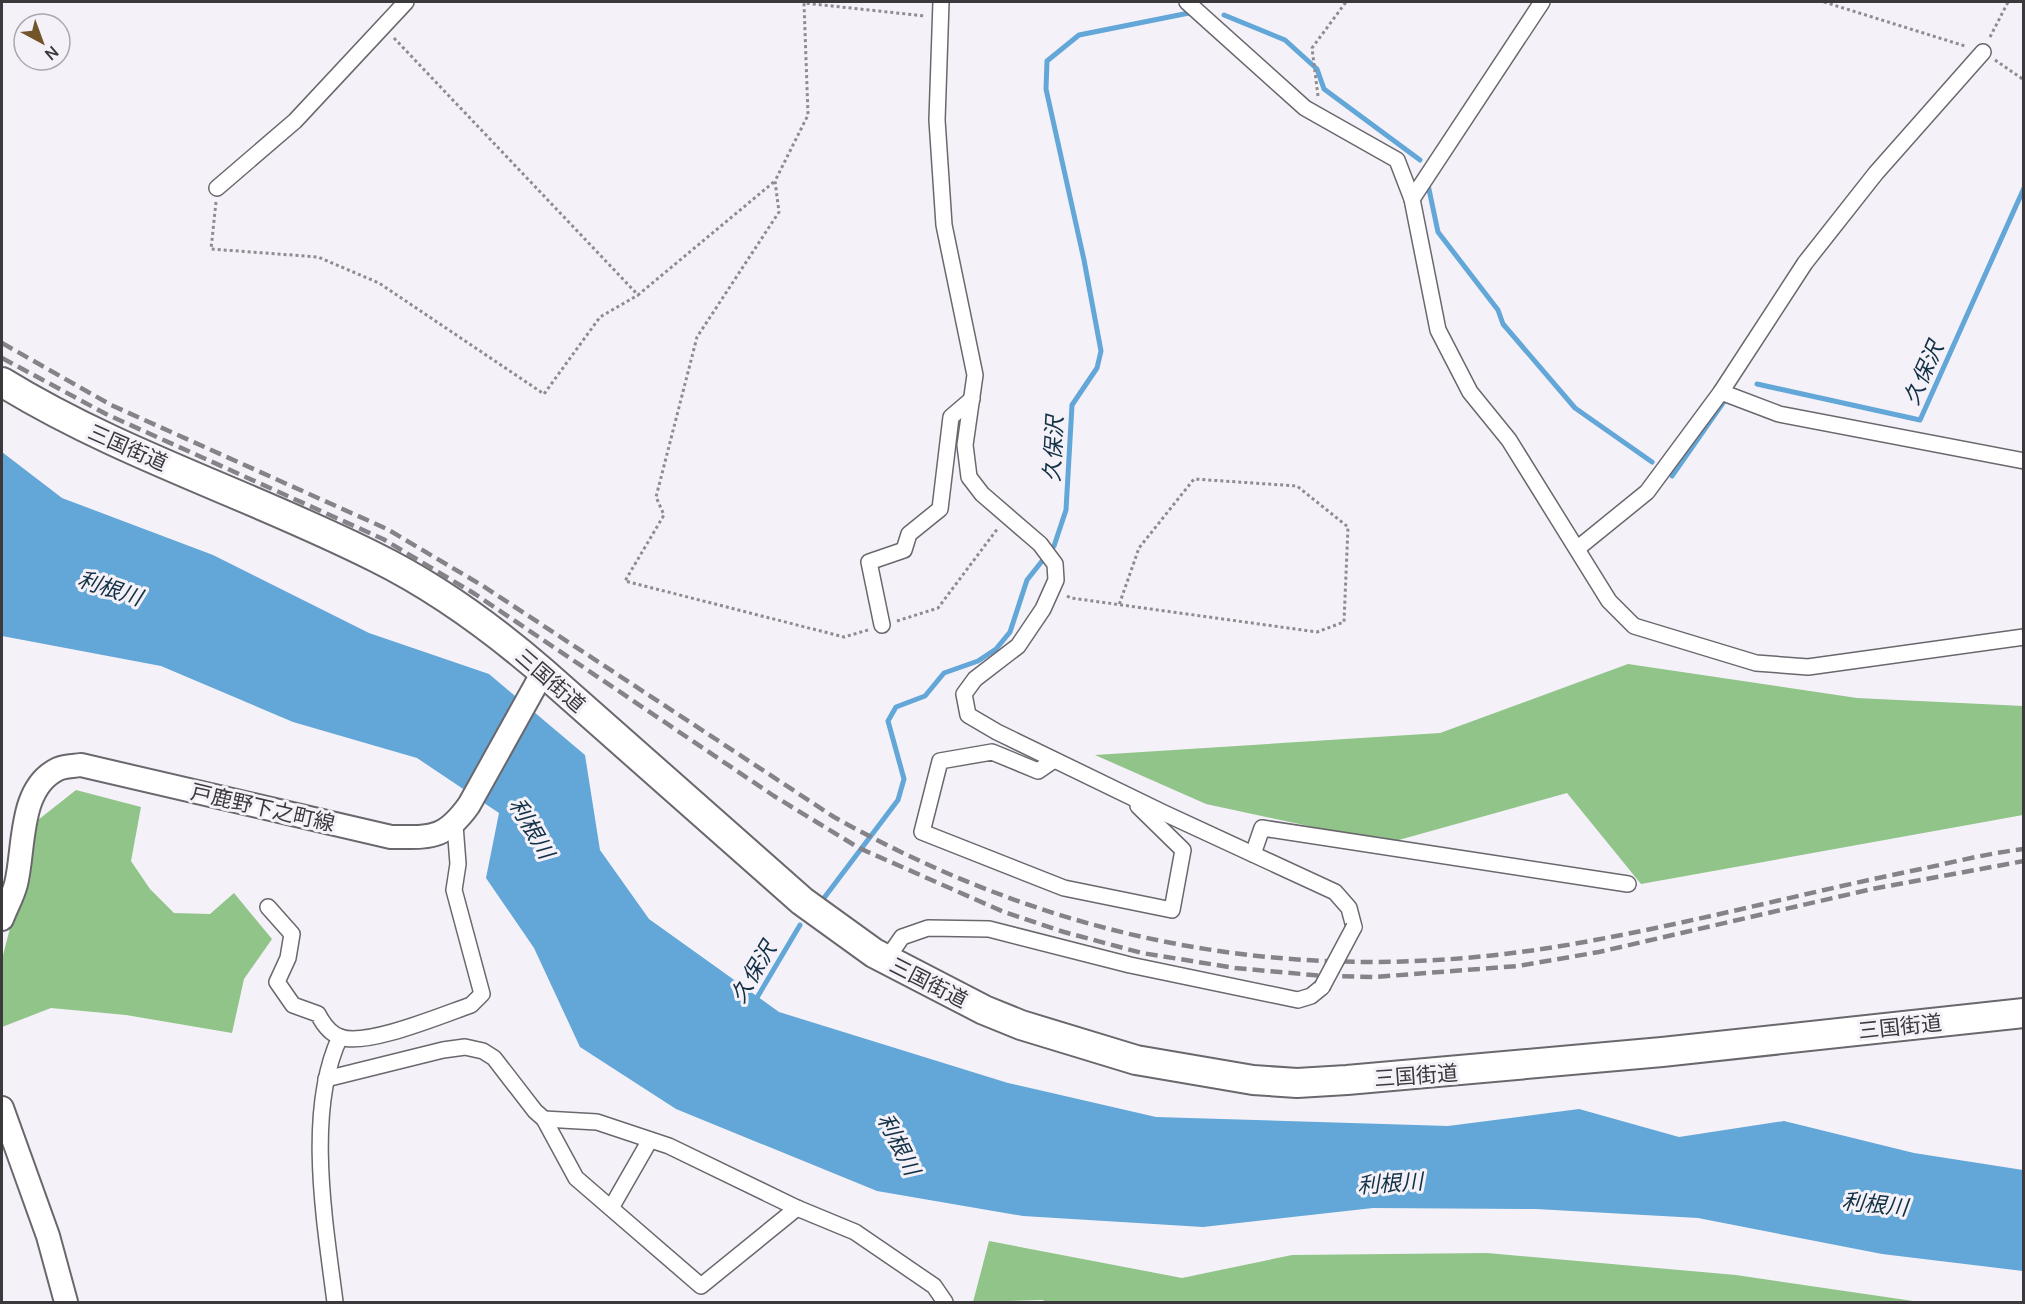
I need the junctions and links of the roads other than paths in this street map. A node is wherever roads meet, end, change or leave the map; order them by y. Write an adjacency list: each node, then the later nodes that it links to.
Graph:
1 (406, 2): 6 (street)
2 (1187, 2): 7 (street)
3 (1542, 2): 7 (street)
4 (940, 9): 10 (street)
5 (1983, 52): 9 (street)
6 (217, 188)
7 (1412, 199): 12 (street)
8 (2, 382): 15 (highway, 三国街道)
9 (1721, 392): 11 (street); 12 (street)
10 (972, 399): 13 (street); 16 (street)
11 (2024, 461)
12 (1578, 548): 14 (street)
13 (882, 626)
14 (2024, 637)
15 (538, 682): 18 (main road); 23 (highway, 三国街道)
16 (1054, 760): 17 (street); 17 (street)
17 (1128, 795): 19 (street)
18 (455, 825): 22 (main road, 戸鹿野下之町線); 25 (street)
19 (1253, 854): 20 (street); 23 (street, bridge)
20 (1628, 884)
21 (268, 907): 25 (street)
22 (2, 919)
23 (886, 960): 24 (highway, 三国街道)
24 (2024, 1012)
25 (340, 1037): 26 (street)
26 (326, 1078): 28 (street); 33 (street)
27 (2, 1108): 32 (main road)
28 (544, 1119): 29 (street); 30 (street)
29 (650, 1140): 30 (street); 31 (street)
30 (611, 1208): 31 (street)
31 (796, 1208): 34 (street)
32 (66, 1302)
33 (335, 1302)
34 (945, 1302)

